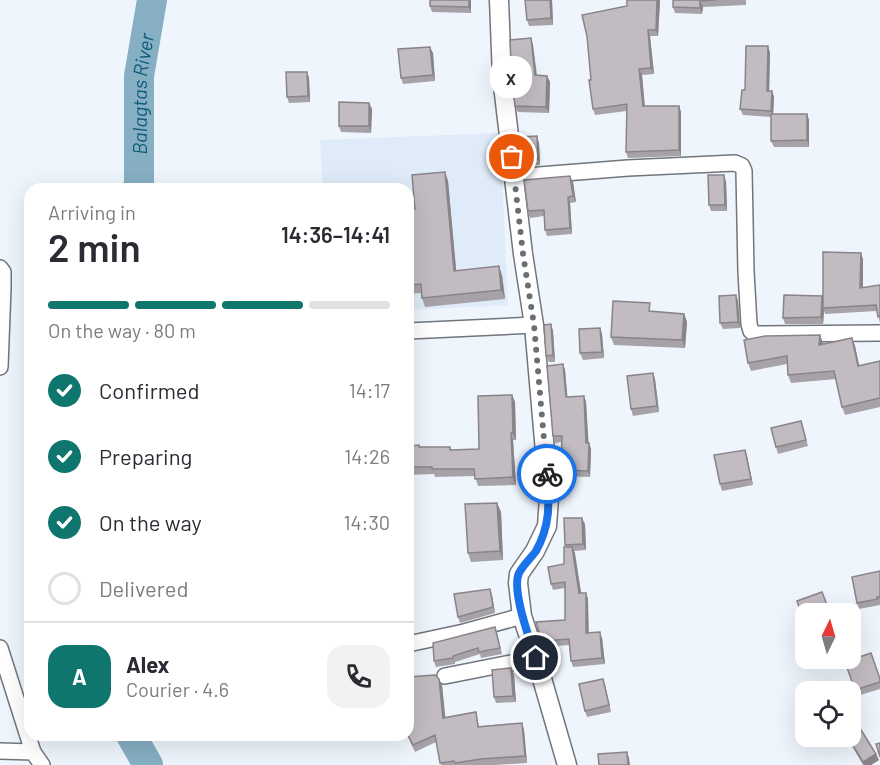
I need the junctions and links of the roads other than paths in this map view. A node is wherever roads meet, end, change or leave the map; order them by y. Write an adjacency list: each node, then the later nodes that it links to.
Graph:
1 (499, 0): 2 (street)
2 (514, 177): 4 (street); 6 (street)
3 (0, 268): 7 (street)
4 (534, 325): 5 (street); 8 (street)
5 (414, 331)
6 (880, 333)
7 (0, 367)
8 (522, 616): 9 (street); 11 (street)
9 (414, 643)
10 (0, 648): 13 (street)
11 (536, 658): 12 (street); 18 (street)
12 (445, 676)
13 (24, 724)
14 (30, 741): 16 (street)
15 (0, 751): 16 (street)
16 (33, 752): 17 (street)
17 (42, 765)
18 (567, 765)

